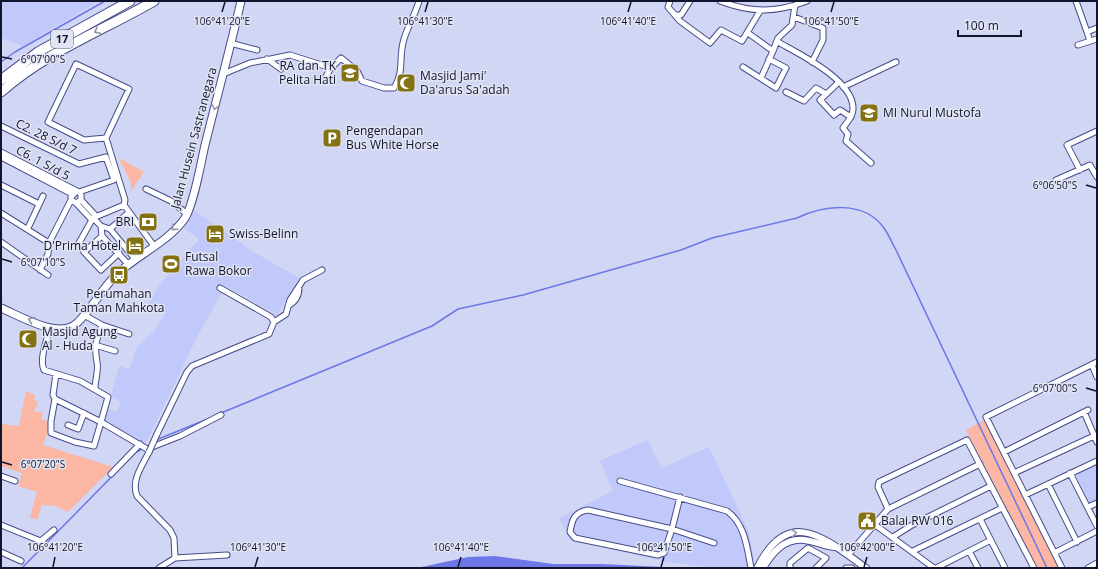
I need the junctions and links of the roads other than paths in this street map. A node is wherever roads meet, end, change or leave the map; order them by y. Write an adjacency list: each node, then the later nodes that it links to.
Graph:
1 (145, 1): 12 (highway)
2 (154, 1): 12 (highway)
3 (241, 1): 22 (main road, Jalan Husein Sastranegara)
4 (419, 1): 31 (street)
5 (670, 1): 14 (street)
6 (690, 1): 14 (street)
7 (720, 1): 13 (street)
8 (806, 1): 11 (street)
9 (1076, 1): 18 (street)
10 (128, 2): 35 (highway, 17)
11 (795, 8): 13 (street); 15 (street)
12 (131, 13): 39 (highway, 17, one-way to 39)
13 (759, 13): 17 (street)
14 (675, 15): 17 (street)
15 (794, 18): 21 (street); 28 (street)
16 (1097, 28): 18 (street)
17 (748, 32): 25 (street)
18 (1087, 32): 20 (street)
19 (1097, 39): 20 (street)
20 (1090, 41): 23 (street)
21 (778, 42): 25 (street); 28 (street)
22 (230, 43): 24 (street); 33 (main road, Jalan Husein Sastranegara)
23 (1078, 45)
24 (257, 50)
25 (773, 51): 27 (street)
26 (267, 59): 31 (street); 32 (street); 33 (street)
27 (769, 59): 34 (street); 34 (street)
28 (812, 62): 37 (street)
29 (896, 62): 38 (street)
30 (743, 67): 34 (street)
31 (331, 68): 36 (street)
32 (281, 69)
33 (223, 74): 62 (main road, Jalan Husein Sastranegara, one-way to 62)
34 (761, 78)
35 (1, 80)
36 (323, 81)
37 (838, 82): 38 (street); 41 (street)
38 (843, 87): 42 (street)
39 (1, 92)
40 (786, 92): 41 (street)
41 (826, 94): 42 (street)
42 (850, 117): 48 (street)
43 (1, 126): 54 (street, C2. 28 S/d 7)
44 (1097, 131): 49 (street)
45 (106, 138): 45 (street); 59 (street)
46 (1, 152): 54 (street, C6. 1 S/d 5)
47 (1, 157): 54 (street)
48 (871, 163)
49 (1080, 170): 50 (street); 51 (street)
50 (1097, 177)
51 (1056, 180)
52 (1, 186): 58 (street)
53 (146, 189): 62 (street)
54 (76, 192): 56 (street); 57 (street)
55 (43, 196): 58 (street)
56 (71, 200): 57 (street); 69 (street)
57 (79, 201): 63 (street)
58 (39, 204): 65 (street)
59 (124, 206): 61 (street); 63 (street)
60 (1, 213): 65 (street)
61 (128, 213): 66 (street); 70 (street)
62 (187, 214): 70 (main road, Jalan Husein Sastranegara, one-way to 70)
63 (93, 218): 64 (street); 71 (street)
64 (101, 226): 66 (street); 67 (street)
65 (28, 228): 69 (street)
66 (110, 229): 73 (street)
67 (102, 236): 71 (street); 72 (street)
68 (1, 242): 75 (street)
69 (50, 243): 75 (street)
70 (154, 246): 73 (main road, Jalan Husein Sastranegara)
71 (84, 252): 72 (street)
72 (119, 253): 74 (street)
73 (135, 258): 74 (main road, Jalan Husein Sastranegara)
74 (128, 264): 80 (main road, Jalan Husein Sastranegara)
75 (40, 270): 77 (street)
76 (322, 270): 81 (street)
77 (48, 275)
78 (220, 288): 81 (street)
79 (1, 308): 83 (main road, Jalan Husein Sastranegara, one-way to 79)
80 (84, 315): 82 (street); 83 (main road, Jalan Husein Sastranegara)
81 (274, 322): 99 (street, bridge)
82 (102, 325): 84 (street); 85 (street)
83 (50, 328): 89 (street)
84 (129, 334)
85 (95, 345): 86 (street); 91 (street)
86 (115, 351)
87 (1097, 362): 88 (street)
88 (1092, 365): 90 (street); 100 (street)
89 (56, 374): 91 (street); 92 (street)
90 (1097, 377)
91 (94, 388): 95 (street)
92 (55, 399): 93 (street); 95 (street)
93 (84, 413): 95 (street); 96 (street)
94 (221, 415): 99 (street)
95 (101, 422): 99 (street)
96 (68, 425)
97 (1094, 436): 98 (street); 100 (street); 103 (street)
98 (1097, 442)
99 (144, 447): 105 (street); 135 (street)
100 (1004, 452): 103 (street)
101 (1097, 461): 104 (street)
102 (980, 464): 110 (street); 116 (street); 116 (street)
103 (1014, 473): 111 (street)
104 (1070, 473): 109 (street); 114 (street)
105 (110, 474)
106 (1, 476): 107 (street)
107 (15, 481)
108 (620, 481): 112 (street)
109 (1048, 484): 111 (street); 126 (street)
110 (991, 486): 115 (street); 124 (street)
111 (1025, 495): 132 (street)
112 (680, 497): 122 (street); 140 (street)
113 (1097, 503): 114 (street)
114 (1088, 507): 120 (street)
115 (1002, 508): 117 (street); 148 (street)
116 (888, 509): 118 (street)
117 (980, 519): 125 (street); 129 (street)
118 (874, 524): 124 (street); 134 (street)
119 (1, 525): 121 (street)
120 (1097, 526)
121 (54, 530)
122 (672, 530): 122 (street); 127 (street)
123 (1097, 532): 126 (street)
124 (893, 537): 129 (street)
125 (991, 540): 130 (street); 147 (street)
126 (1077, 542): 132 (street)
127 (714, 543)
128 (834, 547): 134 (street); 141 (street, one-way to 128); 142 (street)
129 (913, 551): 145 (street)
130 (969, 551): 145 (street); 146 (street)
131 (1, 552): 136 (street)
132 (1056, 552): 149 (street)
133 (227, 555): 135 (street)
134 (848, 555): 144 (street)
135 (175, 558): 139 (street)
136 (21, 561)
137 (1097, 564): 150 (street)
138 (790, 567): 143 (street)
139 (159, 568)
140 (751, 568)
141 (757, 568)
142 (763, 568)
143 (816, 568)
144 (866, 568)
145 (935, 568)
146 (978, 568)
147 (1005, 568)
148 (1034, 568)
149 (1062, 568)
150 (1088, 568)

